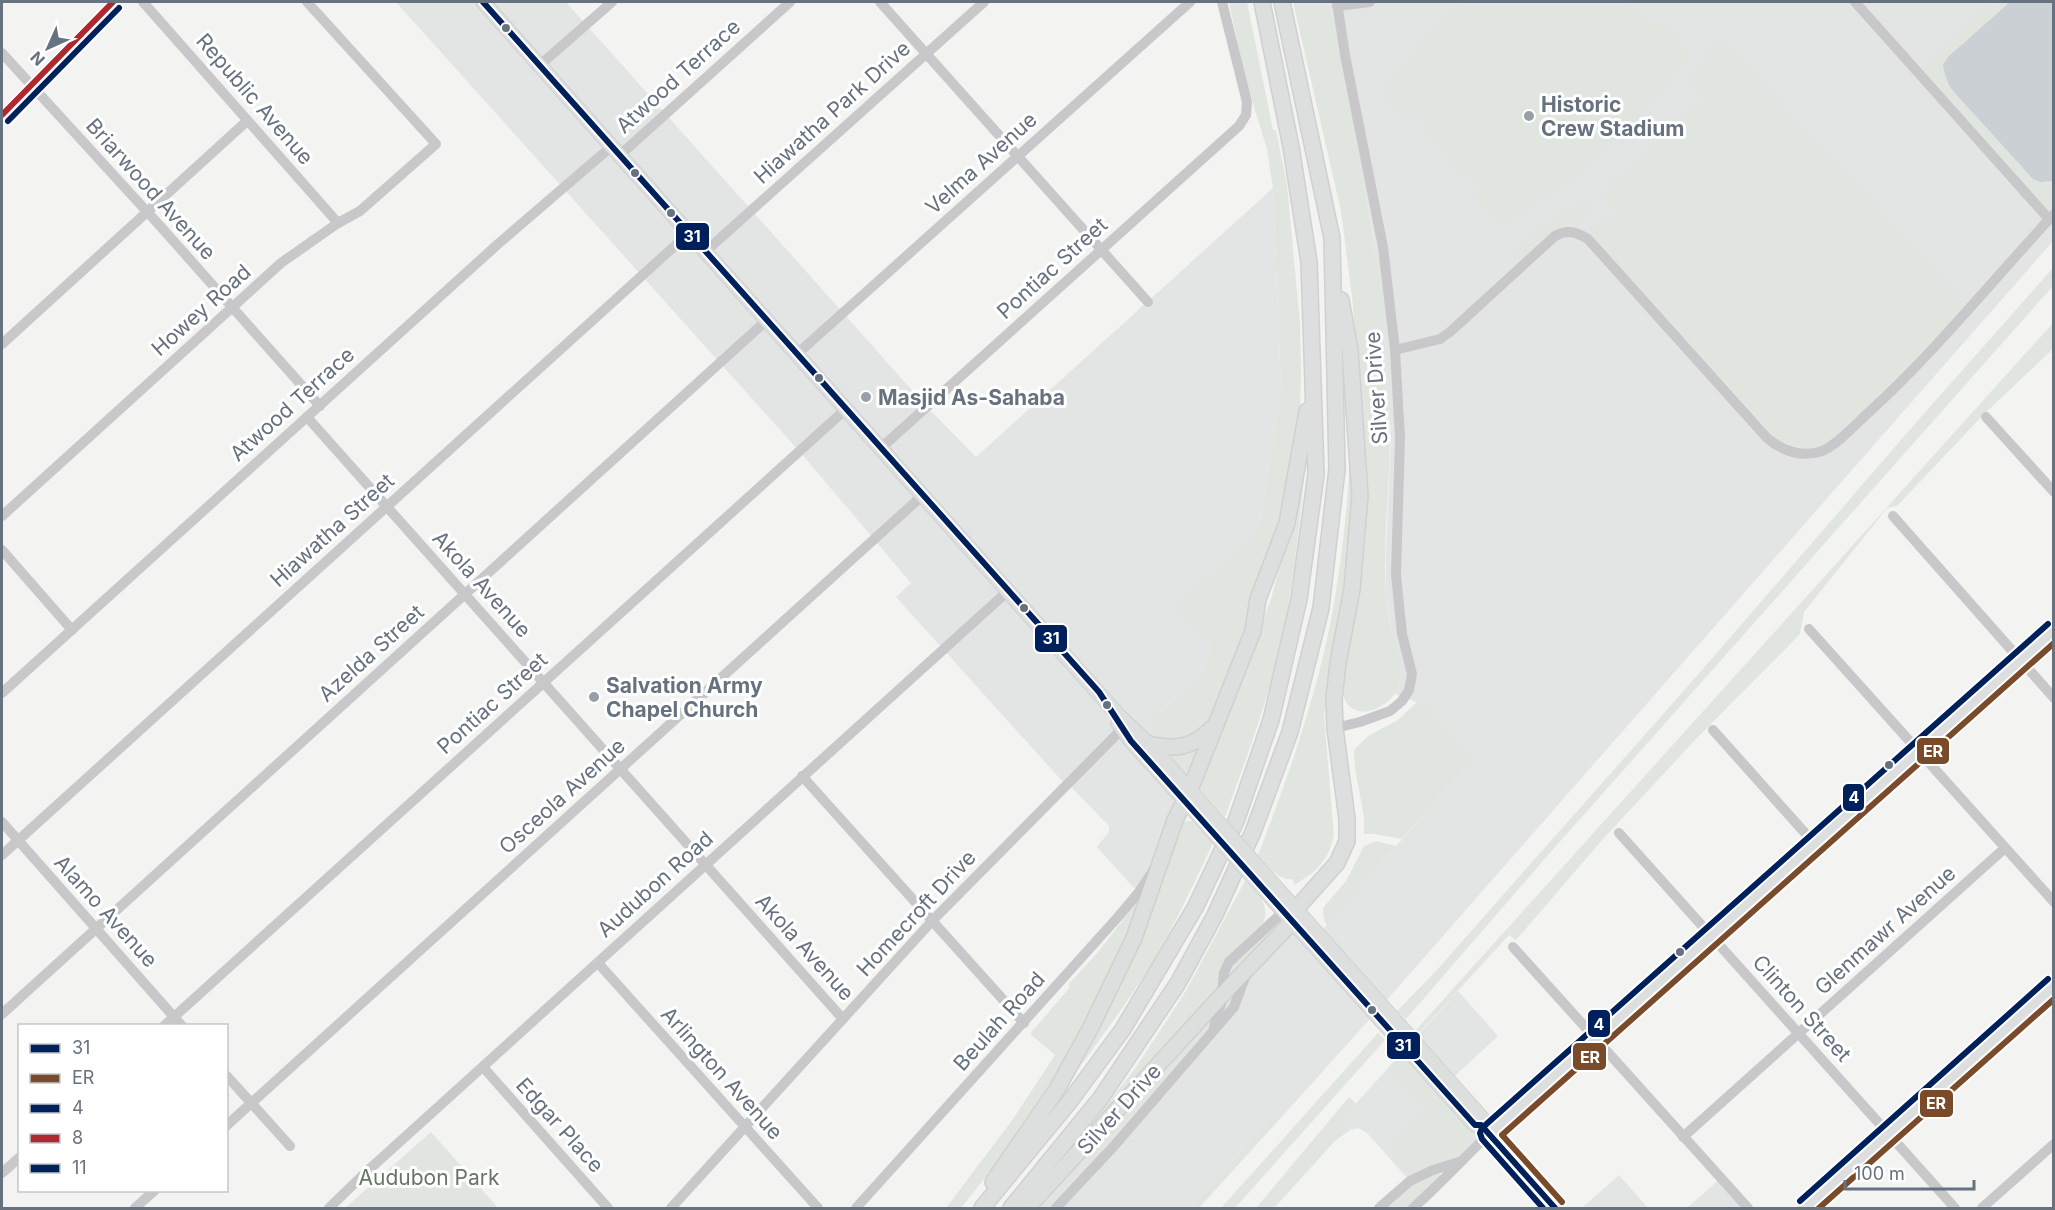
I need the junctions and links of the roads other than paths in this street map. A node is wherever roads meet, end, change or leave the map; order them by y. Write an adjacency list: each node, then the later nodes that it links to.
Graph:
1 (113, 2): 19 (street)
2 (143, 2): 21 (street, Republic Avenue)
3 (307, 2): 26 (street, Howey Road)
4 (483, 2): 18 (main road)
5 (612, 2): 18 (street)
6 (790, 2): 22 (street, Atwood Terrace)
7 (880, 2): 17 (street)
8 (984, 2): 17 (street, Hiawatha Park Drive)
9 (1190, 2): 23 (street, Velma Avenue)
10 (1222, 2): 29 (street, Pontiac Street)
11 (1262, 2): 37 (highway)
12 (1282, 2): 28 (highway)
13 (1370, 2): 15 (street)
14 (1855, 2): 25 (street)
15 (1337, 4): 35 (street, Silver Drive)
16 (2, 53): 19 (street, Briarwood Avenue)
17 (926, 53): 23 (street); 30 (street, Hiawatha Park Drive)
18 (540, 66): 22 (main road)
19 (31, 85): 20 (street); 24 (street, Briarwood Avenue)
20 (2, 115)
21 (247, 121): 24 (street); 26 (street, Republic Avenue)
22 (616, 150): 27 (main road); 38 (street, Atwood Terrace)
23 (1017, 156): 29 (street); 36 (street, Velma Avenue)
24 (147, 213): 32 (street, Briarwood Avenue); 34 (street)
25 (2051, 217): 35 (street)
26 (338, 223): 32 (street, Howey Road)
27 (689, 233): 30 (main road); 45 (street, Hiawatha Street)
28 (1332, 238): 60 (highway); 117 (highway)
29 (1101, 250): 31 (street); 42 (street, Pontiac Street)
30 (706, 251): 33 (main road)
31 (1148, 302)
32 (232, 308): 38 (street, Briarwood Avenue); 46 (street, Howey Road)
33 (767, 320): 36 (main road); 50 (street, Azelda Street)
34 (2, 344)
35 (1395, 350): 60 (street, Silver Drive)
36 (797, 354): 39 (main road)
37 (1312, 357): 59 (highway); 116 (highway)
38 (320, 406): 40 (street, Atwood Terrace)
39 (846, 409): 42 (main road); 55 (street, Pontiac Street)
40 (307, 417): 45 (street, Akola Avenue); 52 (street, Atwood Terrace)
41 (1986, 417): 43 (street)
42 (881, 448): 44 (main road)
43 (2054, 492)
44 (923, 495): 49 (main road); 65 (street, Osceola Avenue)
45 (387, 506): 50 (street, Akola Avenue); 70 (street, Hiawatha Street)
46 (2, 516)
47 (1893, 516): 54 (street)
48 (2, 550): 52 (street)
49 (1008, 591): 58 (main road); 66 (street, Audubon Road)
50 (465, 594): 55 (street, Akola Avenue); 79 (street, Azelda Street)
51 (1809, 629): 64 (street)
52 (72, 630): 56 (street, Atwood Terrace)
53 (2054, 631): 54 (main road)
54 (2020, 660): 57 (street); 64 (main road)
55 (543, 683): 65 (street, Akola Avenue); 87 (street, Pontiac Street)
56 (2, 693)
57 (2054, 698)
58 (1109, 705): 61 (main road); 63 (main road)
59 (1215, 725): 63 (highway); 67 (highway)
60 (1335, 728): 77 (highway)
61 (1122, 729): 67 (main road); 78 (street, Homecroft Drive)
62 (1713, 730): 71 (street)
63 (1149, 744): 67 (main road)
64 (1918, 750): 71 (main road); 72 (street)
65 (621, 769): 75 (street, Akola Avenue); 97 (street, Osceola Avenue)
66 (802, 777): 75 (street, Audubon Road); 78 (street)
67 (1187, 795): 73 (highway); 77 (main road, bridge)
68 (2, 822): 70 (street, Alamo Avenue)
69 (1619, 833): 80 (street, Clinton Street)
70 (17, 841): 74 (street, Hiawatha Street); 79 (street, Alamo Avenue)
71 (1814, 843): 80 (main road)
72 (2005, 848): 76 (street); 92 (street, Glenmawr Avenue)
73 (1164, 854): 89 (street, Beulah Road); 115 (highway)
74 (2, 855)
75 (705, 865): 82 (street, Audubon Road); 88 (street, Akola Avenue)
76 (2054, 902)
77 (1291, 914): 83 (highway); 85 (street, Silver Drive); 100 (main road)
78 (932, 921): 88 (street, Homecroft Drive); 89 (street)
79 (96, 928): 86 (street, Azelda Street); 87 (street, Alamo Avenue)
80 (1711, 936): 92 (street, Clinton Street); 94 (main road)
81 (1513, 947): 94 (street)
82 (598, 963): 95 (street, Audubon Road); 99 (street, Arlington Avenue)
83 (1250, 965): 85 (highway); 93 (street, Silver Drive)
84 (2054, 986): 101 (main road)
85 (1223, 994): 93 (street, Silver Drive); 118 (highway)
86 (2, 1014)
87 (174, 1016): 90 (street, Pontiac Street); 91 (street, Alamo Avenue)
88 (843, 1020): 99 (street, Homecroft Drive)
89 (1024, 1023): 114 (street, Beulah Road)
90 (166, 1024)
91 (180, 1024)
92 (1799, 1034): 101 (street, Clinton Street); 102 (street, Glenmawr Avenue)
93 (1210, 1036): 119 (street, Silver Drive)
94 (1595, 1039): 100 (main road); 102 (street)
95 (483, 1067): 110 (street, Audubon Road); 111 (street, Edgar Place)
96 (228, 1077): 97 (street)
97 (252, 1103): 98 (street, Osceola Avenue); 104 (street)
98 (228, 1124)
99 (745, 1128): 112 (street, Homecroft Drive); 113 (street, Arlington Avenue)
100 (1485, 1130): 106 (street); 122 (main road)
101 (1889, 1134): 124 (main road); 125 (street, Clinton Street)
102 (1683, 1137): 123 (street)
103 (2054, 1144): 126 (street)
104 (290, 1146)
105 (18, 1159): 107 (street)
106 (1459, 1162): 120 (street); 121 (street)
107 (2, 1173)
108 (154, 1192): 109 (street)
109 (135, 1209)
110 (329, 1209)
111 (608, 1209)
112 (671, 1209)
113 (818, 1209)
114 (856, 1209)
115 (974, 1209)
116 (982, 1209)
117 (1011, 1209)
118 (1028, 1209)
119 (1056, 1209)
120 (1379, 1209)
121 (1413, 1209)
122 (1555, 1209)
123 (1748, 1209)
124 (1806, 1209)
125 (1955, 1209)
126 (1982, 1209)

